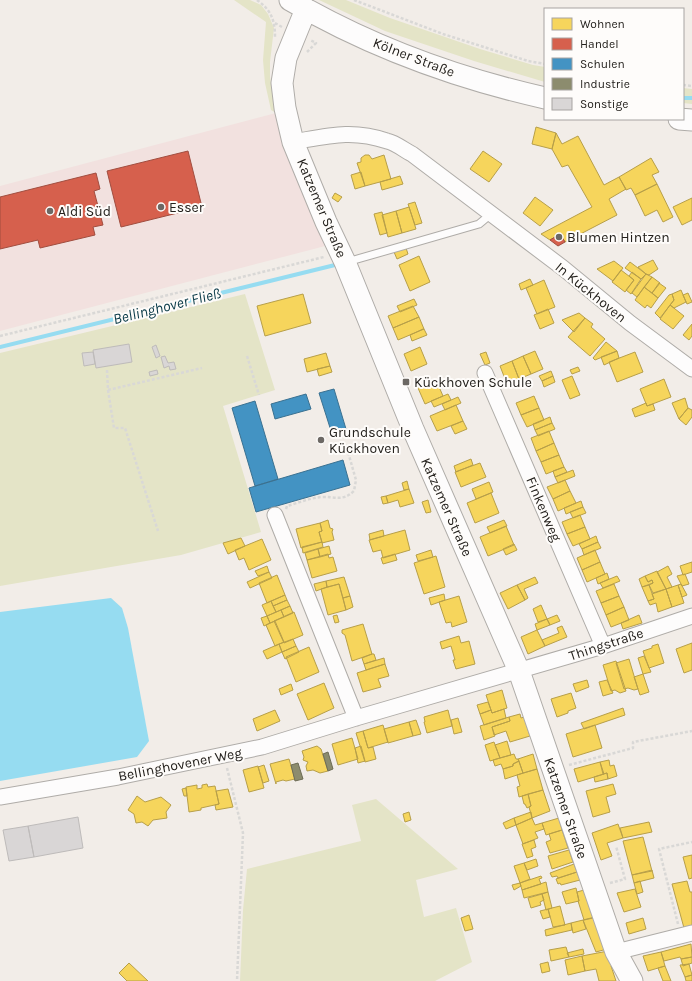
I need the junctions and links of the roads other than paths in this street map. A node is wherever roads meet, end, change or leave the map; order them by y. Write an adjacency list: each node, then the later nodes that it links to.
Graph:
1 (298, 5): 2 (street, Kölner Straße); 3 (street, Katzemer Straße)
2 (544, 98)
3 (293, 142): 4 (street, In Kückhoven); 5 (street, Katzemer Straße)
4 (491, 214): 5 (lane); 6 (street, In Kückhoven)
5 (343, 258): 11 (street, Katzemer Straße)
6 (692, 369)
7 (485, 373): 10 (street, Finkenweg)
8 (275, 515): 12 (street)
9 (692, 616): 10 (street, Thingstraße)
10 (603, 646): 11 (street, Thingstraße)
11 (519, 671): 12 (street, Bellinghovener Weg); 15 (street, Katzemer Straße)
12 (356, 718): 13 (street, Bellinghovener Weg)
13 (0, 797)
14 (686, 934): 15 (street)
15 (616, 952): 16 (street, Katzemer Straße)
16 (632, 981)

